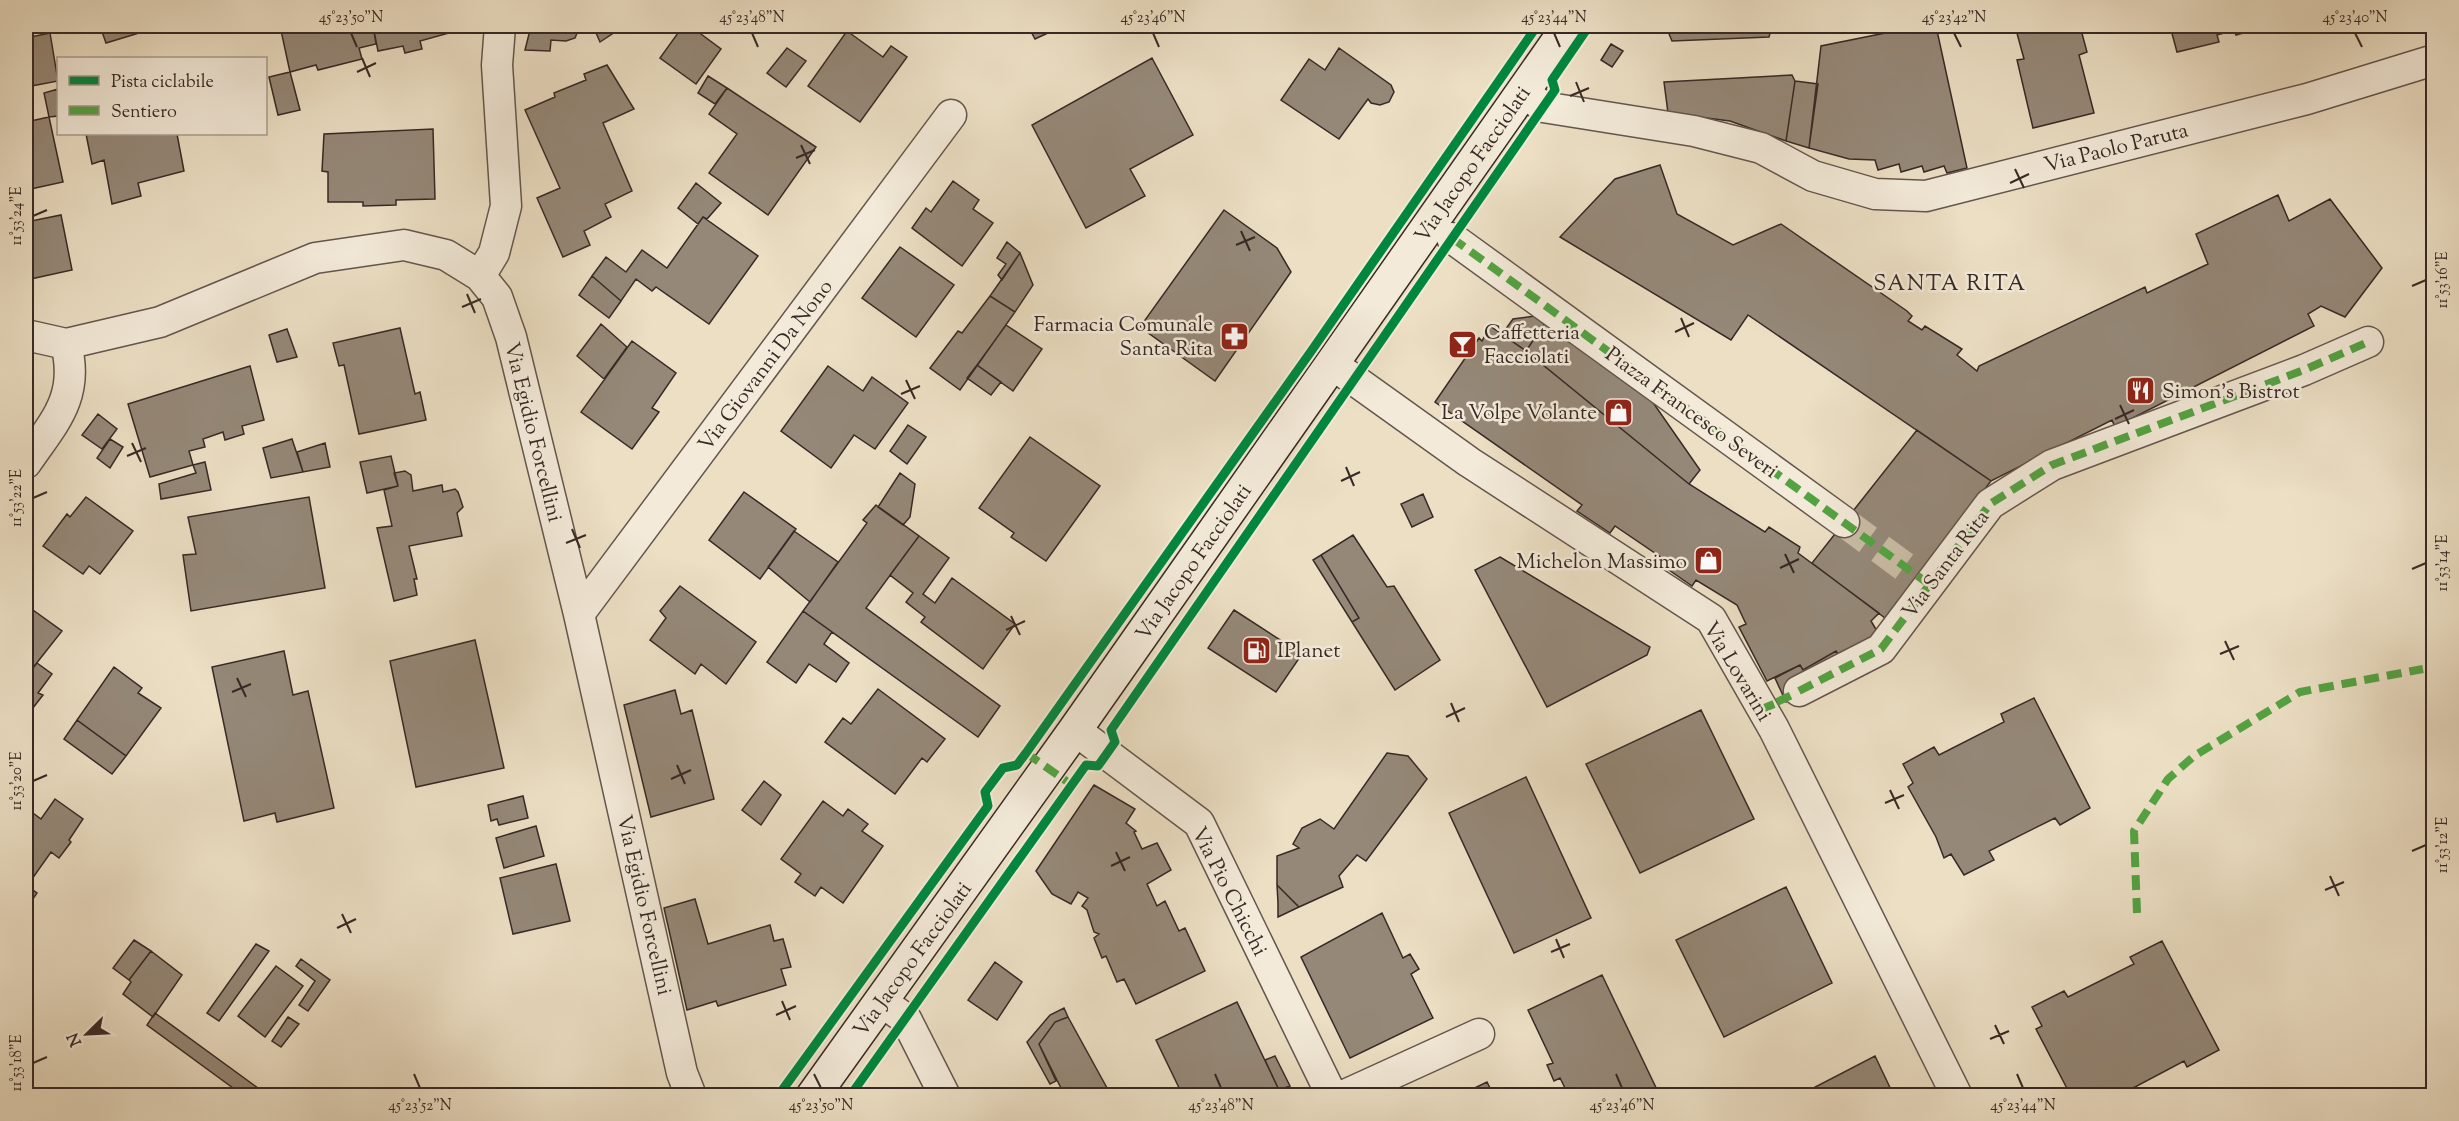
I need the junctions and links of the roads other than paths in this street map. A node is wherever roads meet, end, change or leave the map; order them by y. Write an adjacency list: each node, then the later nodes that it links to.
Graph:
1 (500, 26): 7 (street)
2 (1569, 26): 4 (main road, Via Jacopo Facciolati)
3 (2433, 60): 4 (street, Via Paolo Paruta)
4 (1524, 92): 11 (main road, Via Jacopo Facciolati)
5 (951, 116): 14 (street, Via Giovanni Da Nono)
6 (1452, 238): 13 (street, Piazza Francesco Severi)
7 (480, 276): 10 (street, Via Egidio Forcellini); 14 (street, Via Egidio Forcellini)
8 (26, 334): 10 (street, Via Egidio Forcellini)
9 (2368, 342): 15 (street, Via Santa Rita)
10 (66, 344): 12 (street)
11 (1332, 364): 15 (street, Via Lovarini); 16 (main road, Via Jacopo Facciolati)
12 (26, 463)
13 (1844, 522)
14 (579, 614): 19 (street, Via Egidio Forcellini)
15 (1782, 700): 24 (street, Via Lovarini)
16 (1076, 730): 17 (main road, Via Jacopo Facciolati); 22 (street, Via Pio Chicchi)
17 (882, 1002): 20 (main road, Via Jacopo Facciolati); 21 (street)
18 (1479, 1034): 23 (street)
19 (691, 1095)
20 (813, 1095)
21 (945, 1095)
22 (1332, 1095)
23 (1343, 1095)
24 (1957, 1095)

